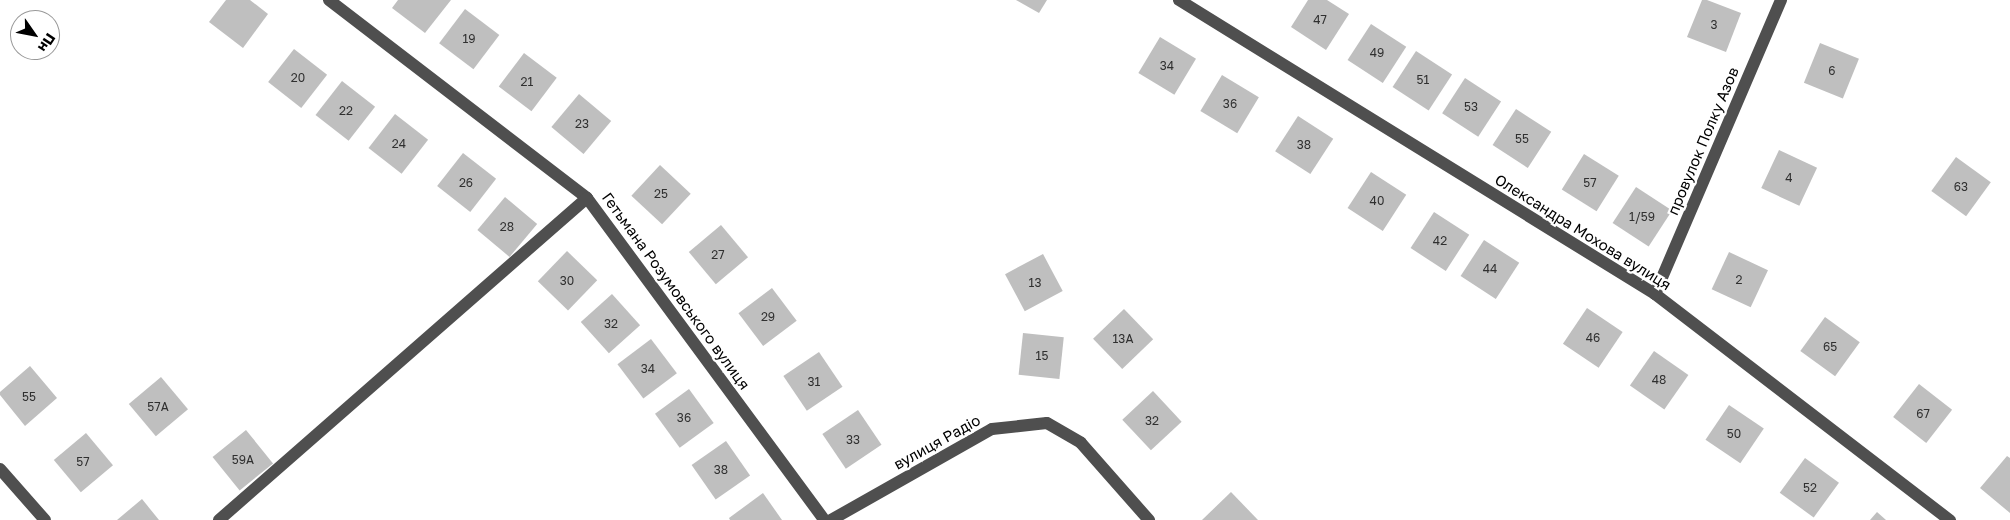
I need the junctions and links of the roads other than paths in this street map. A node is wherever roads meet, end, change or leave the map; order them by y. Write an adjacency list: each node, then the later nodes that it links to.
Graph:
1 (329, 0): 4 (street, Гетьмана Розумовського вулиця)
2 (1179, 0): 5 (street, Олександра Мохова вулиця)
3 (1781, 0): 5 (street, провулок Полку Азов)
4 (587, 198): 8 (street); 9 (street, Гетьмана Розумовського вулиця)
5 (1655, 294): 12 (street, Олександра Мохова вулиця)
6 (0, 469): 7 (street)
7 (46, 520)
8 (219, 520)
9 (824, 520)
10 (831, 520): 11 (street, вулиця Радіо)
11 (1149, 520)
12 (1950, 520)

